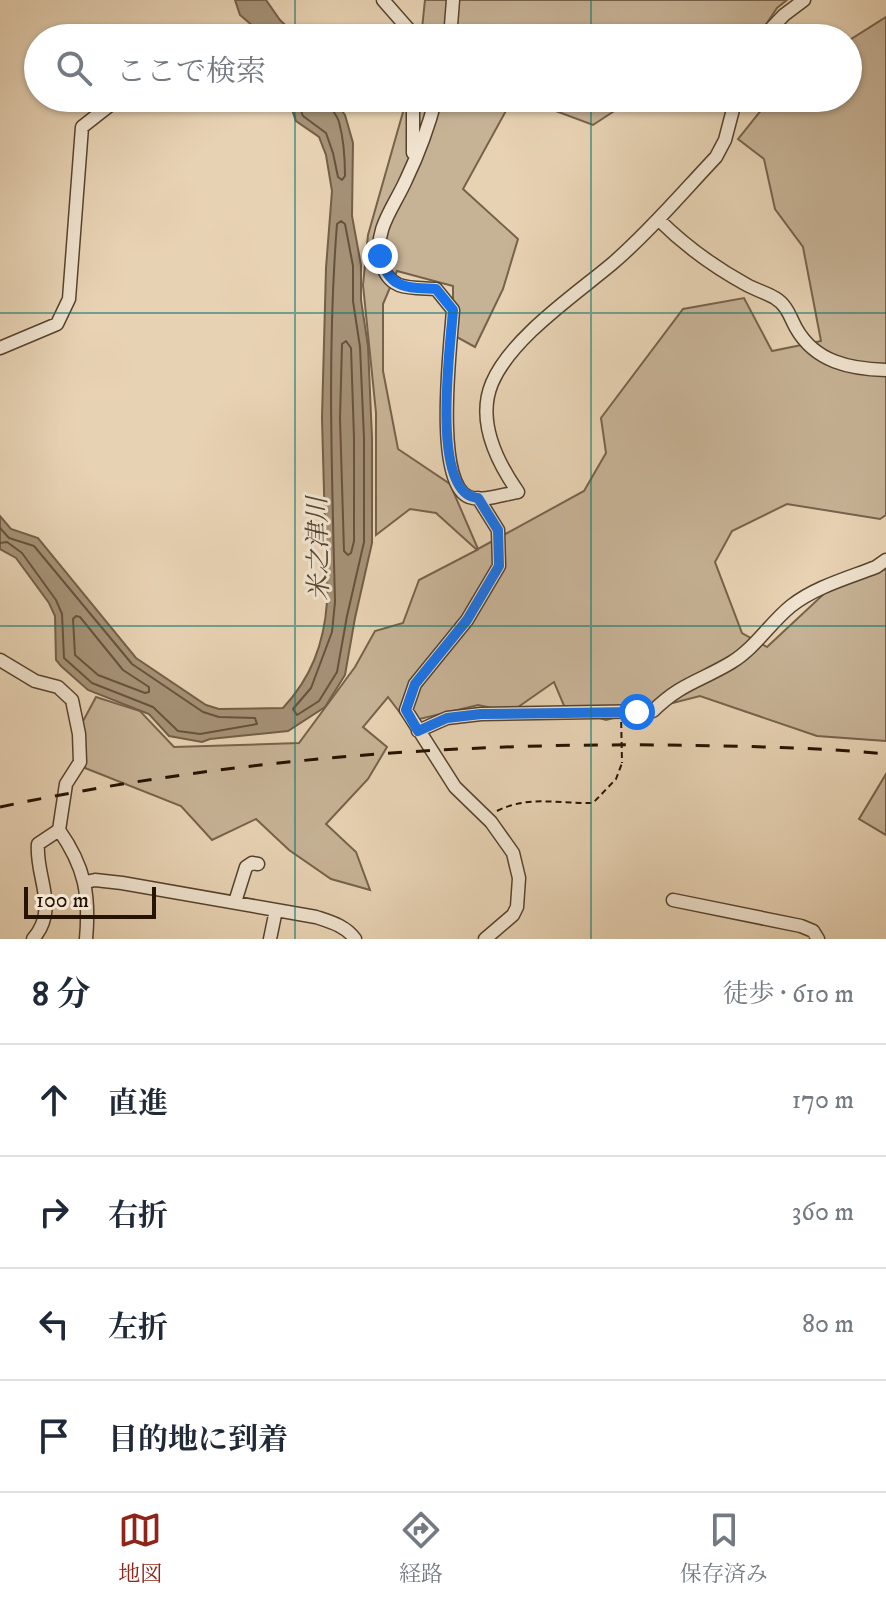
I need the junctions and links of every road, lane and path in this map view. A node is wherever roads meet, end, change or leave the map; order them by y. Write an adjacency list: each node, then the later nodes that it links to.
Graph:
1 (383, 0): 4 (street)
2 (453, 0): 5 (street)
3 (804, 0): 6 (street)
4 (404, 24)
5 (451, 24)
6 (775, 24)
7 (101, 112): 13 (street)
8 (413, 112): 11 (street)
9 (431, 112): 11 (street)
10 (732, 112): 12 (street)
11 (413, 161): 15 (street)
12 (658, 219): 14 (street); 15 (street)
13 (0, 348)
14 (886, 370)
15 (478, 498): 19 (street)
16 (886, 560): 18 (street)
17 (0, 660): 21 (street)
18 (621, 712): 19 (street); 20 (path, bridge)
19 (418, 731): 20 (street)
20 (486, 817): 33 (street)
21 (59, 830): 23 (street); 28 (street)
22 (258, 864): 25 (street)
23 (86, 882): 25 (street); 29 (street)
24 (673, 900): 34 (street)
25 (235, 902): 26 (street)
26 (276, 910): 27 (street); 30 (street)
27 (333, 923): 31 (street); 32 (street)
28 (33, 939)
29 (86, 939)
30 (270, 939)
31 (331, 939)
32 (355, 939)
33 (485, 939)
34 (818, 939)

